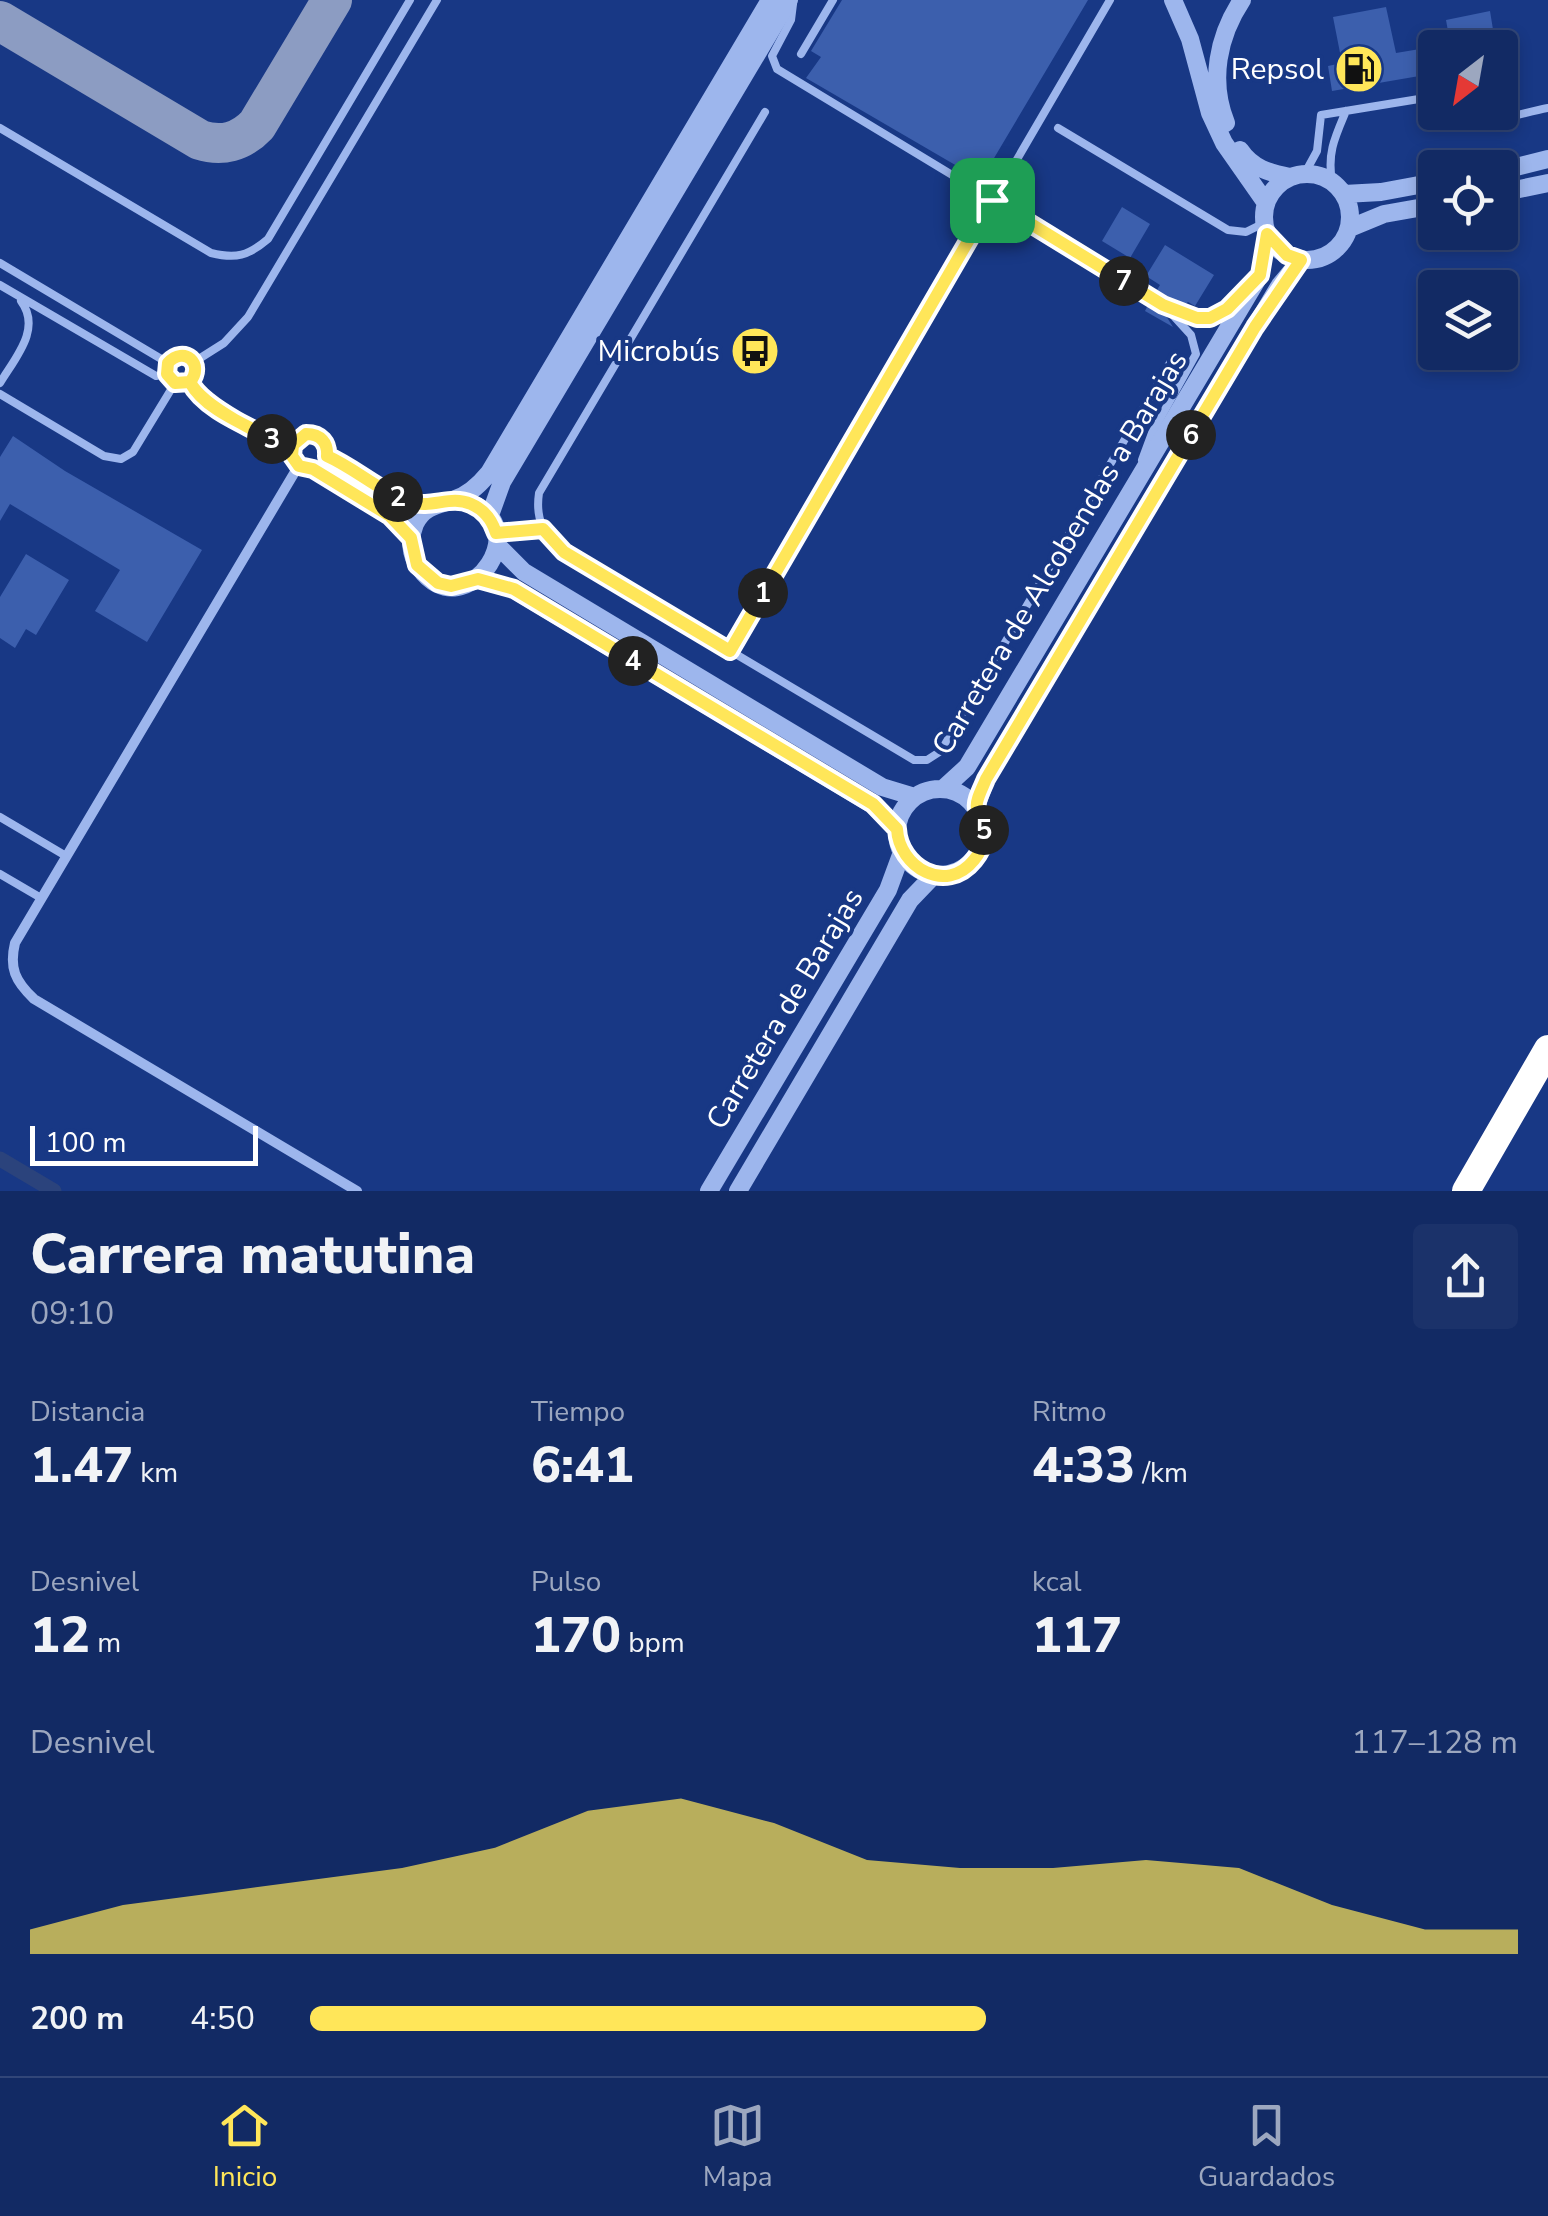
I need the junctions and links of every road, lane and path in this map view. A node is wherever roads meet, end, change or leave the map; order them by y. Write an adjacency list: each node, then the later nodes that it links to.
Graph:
1 (410, 0): 13 (lane)
2 (437, 0): 34 (lane)
3 (770, 0): 46 (street)
4 (791, 0): 22 (lane); 49 (street)
5 (833, 0): 9 (lane)
6 (1110, 0): 22 (lane)
7 (1173, 0): 23 (street)
8 (1242, 0): 17 (street)
9 (801, 54)
10 (1548, 108): 11 (lane)
11 (1346, 111): 17 (lane); 20 (lane)
12 (765, 112): 48 (lane)
13 (0, 128)
14 (1058, 128): 25 (lane)
15 (1548, 160): 16 (street)
16 (1518, 167)
17 (1298, 175): 20 (street); 23 (street)
18 (1548, 183): 21 (street)
19 (1418, 185): 20 (street)
20 (1338, 187): 26 (street)
21 (1518, 189)
22 (992, 200): 32 (lane); 52 (lane)
23 (1266, 203): 25 (street)
24 (1418, 207): 26 (street)
25 (1266, 228): 27 (street); 29 (street, Carretera de Alcobendas a Barajas)
26 (1350, 228): 27 (street)
27 (1301, 260): 55 (street, Carretera de Alcobendas a Barajas)
28 (0, 262): 35 (lane)
29 (1260, 275): 32 (lane); 45 (street, Carretera de Alcobendas a Barajas)
30 (0, 285): 31 (lane)
31 (14, 294): 36 (lane); 37 (lane)
32 (1163, 305): 45 (lane)
33 (1174, 356): 52 (lane)
34 (194, 362): 35 (lane); 38 (lane)
35 (168, 363): 36 (lane)
36 (167, 374): 39 (lane)
37 (0, 382)
38 (190, 382): 39 (lane); 41 (lane)
39 (175, 383): 40 (lane)
40 (0, 394)
41 (293, 445): 42 (street); 43 (street)
42 (327, 456): 44 (street); 47 (street)
43 (299, 466): 44 (street); 59 (street)
44 (313, 469): 50 (street)
45 (1129, 495): 53 (street, Carretera de Alcobendas a Barajas)
46 (454, 500): 47 (street); 49 (street)
47 (431, 507): 50 (street)
48 (543, 529): 49 (lane); 52 (lane)
49 (494, 532): 51 (street); 54 (street)
50 (411, 538): 51 (street)
51 (478, 579): 57 (street)
52 (730, 651)
53 (943, 789): 54 (street); 55 (street)
54 (914, 797): 57 (street)
55 (976, 806): 61 (street)
56 (0, 817): 59 (lane)
57 (897, 829): 58 (street)
58 (902, 852): 61 (street); 66 (street, Carretera de Barajas)
59 (66, 856): 62 (street)
60 (0, 874): 62 (lane)
61 (934, 875): 67 (street, Carretera de Barajas)
62 (41, 898): 63 (street)
63 (6, 970): 65 (street)
64 (1548, 1049): 68 (highway)
65 (356, 1191)
66 (709, 1191)
67 (738, 1191)
68 (1466, 1191)

